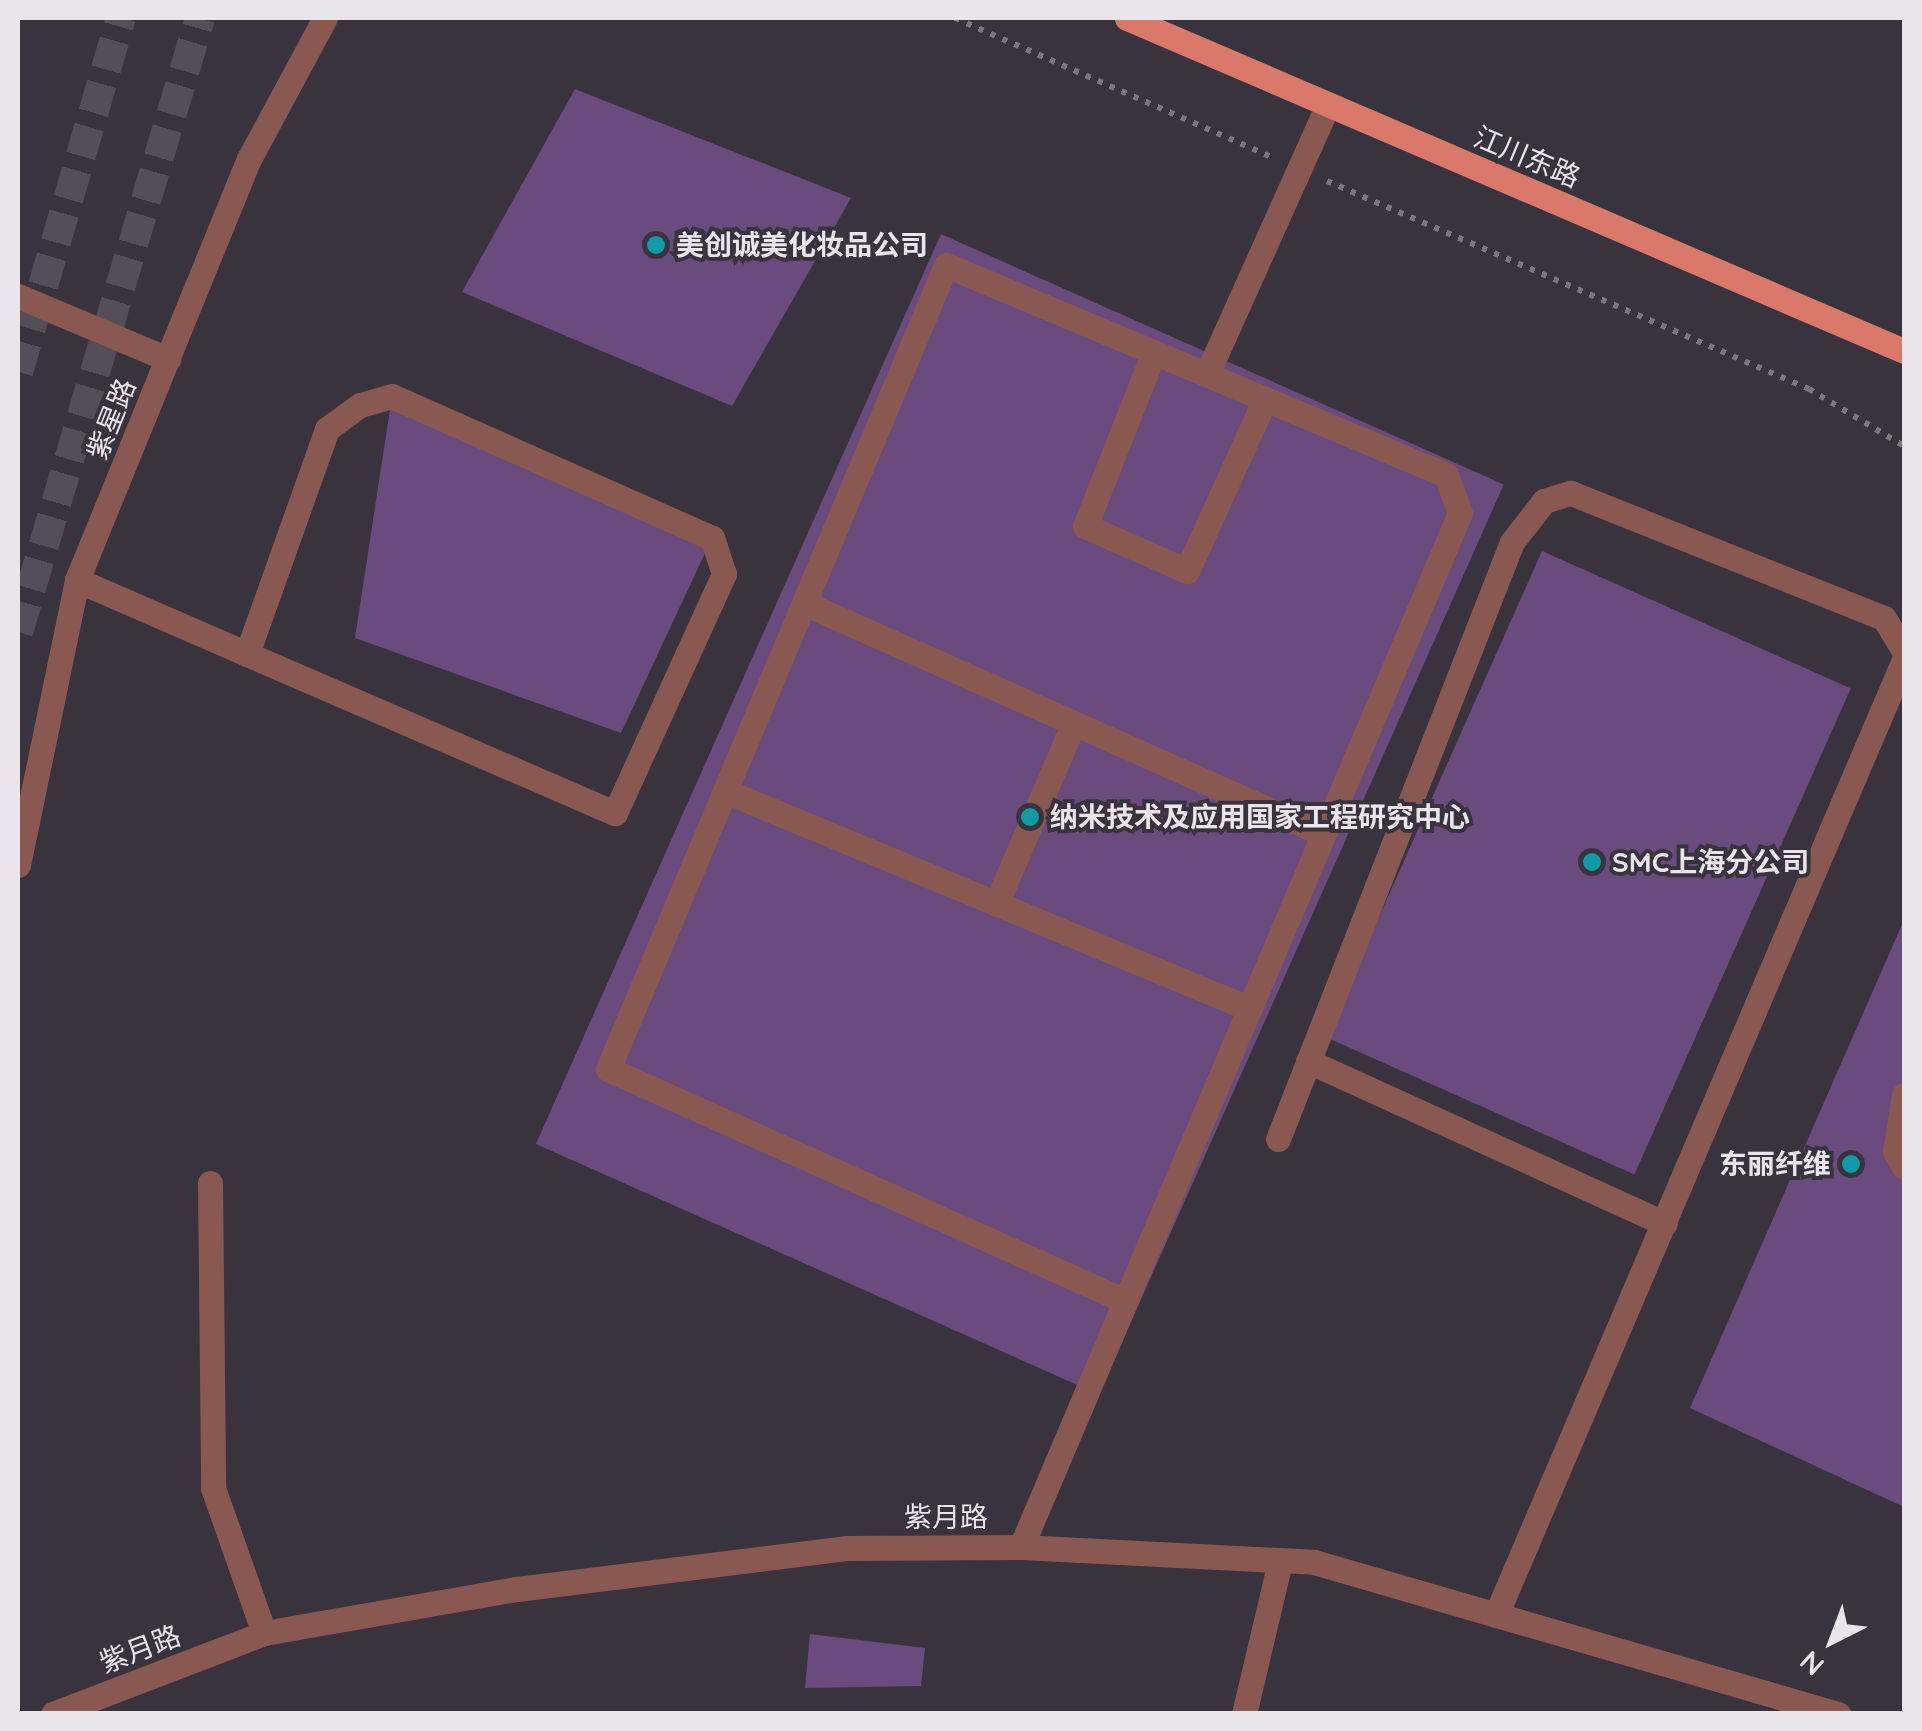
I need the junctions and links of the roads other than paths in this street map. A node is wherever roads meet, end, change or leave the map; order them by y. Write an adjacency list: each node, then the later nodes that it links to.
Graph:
1 (325, 18): 7 (street, 紫星路)
2 (1127, 18): 3 (main road, 江川东路)
3 (1328, 105): 6 (main road, 江川东路); 8 (street)
4 (18, 296): 7 (street)
5 (1154, 352): 8 (street); 9 (street); 11 (street)
6 (1904, 352)
7 (168, 359): 10 (street, 紫星路)
8 (1207, 374): 9 (street)
9 (1265, 398): 17 (street)
10 (77, 580): 13 (street); 18 (street, 紫星路)
11 (804, 602): 15 (street); 16 (street)
12 (1904, 651): 21 (street)
13 (247, 654): 13 (street)
14 (1904, 660): 26 (street)
15 (1074, 722): 17 (street); 19 (street)
16 (725, 791): 19 (street); 27 (street)
17 (1323, 834): 20 (street)
18 (18, 865)
19 (996, 904): 20 (street)
20 (1248, 1008): 27 (street)
21 (1308, 1061): 23 (street); 26 (street)
22 (1904, 1094): 24 (street)
23 (1278, 1139)
24 (1904, 1167)
25 (210, 1183): 31 (street)
26 (1664, 1224): 30 (street)
27 (1123, 1300): 28 (street)
28 (1020, 1547): 29 (street, 紫月路); 31 (street, 紫月路)
29 (1280, 1562): 30 (street, 紫月路); 33 (street)
30 (1496, 1615): 34 (street, 紫月路)
31 (264, 1634): 32 (street, 紫月路)
32 (54, 1714)
33 (1244, 1714)
34 (1838, 1714)

